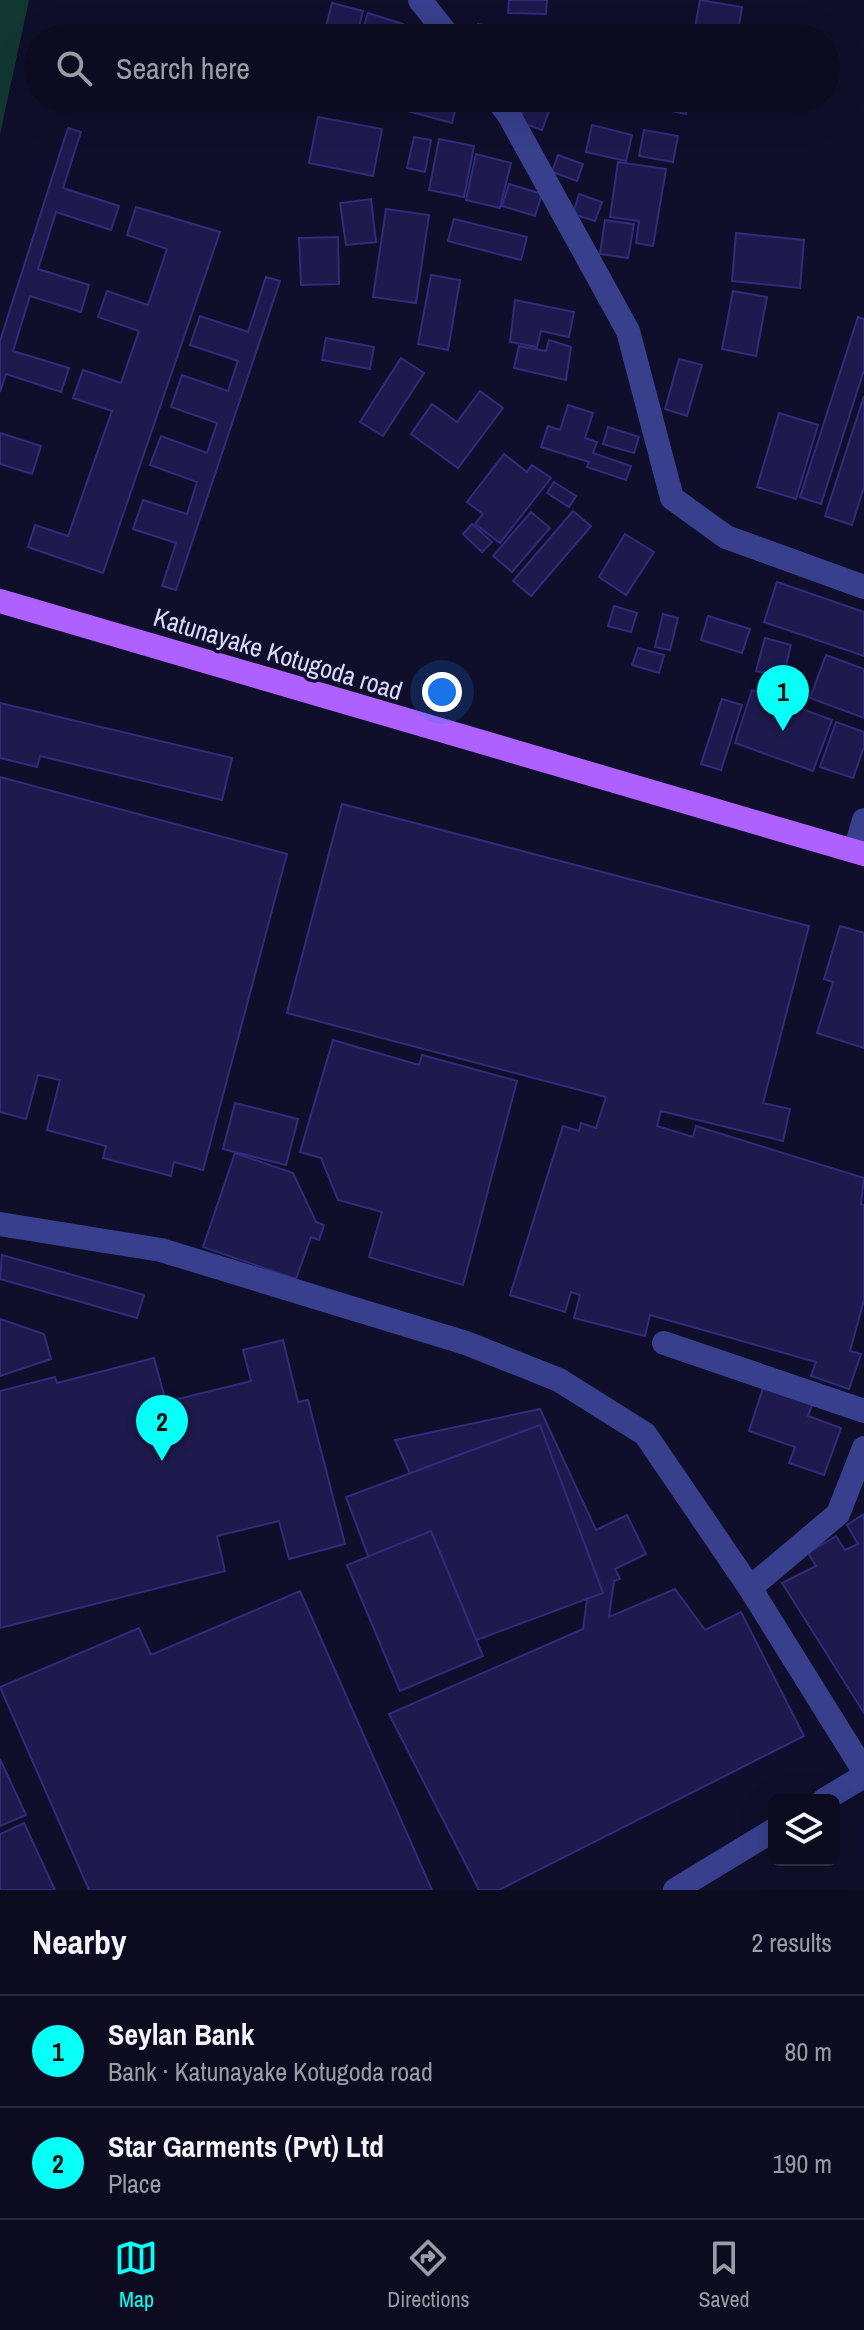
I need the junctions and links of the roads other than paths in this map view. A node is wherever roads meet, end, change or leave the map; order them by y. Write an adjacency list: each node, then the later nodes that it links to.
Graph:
1 (420, 0): 2 (street)
2 (439, 24)
3 (507, 112): 4 (street)
4 (864, 587)
5 (0, 601): 7 (main road, Katunayake Kotugoda road)
6 (864, 820): 7 (street)
7 (859, 853)
8 (0, 1224): 12 (street)
9 (664, 1343): 10 (street)
10 (864, 1411)
11 (864, 1448): 12 (street)
12 (750, 1588): 13 (street)
13 (864, 1774): 14 (street)
14 (833, 1794)
15 (768, 1834): 16 (street)
16 (675, 1890)

